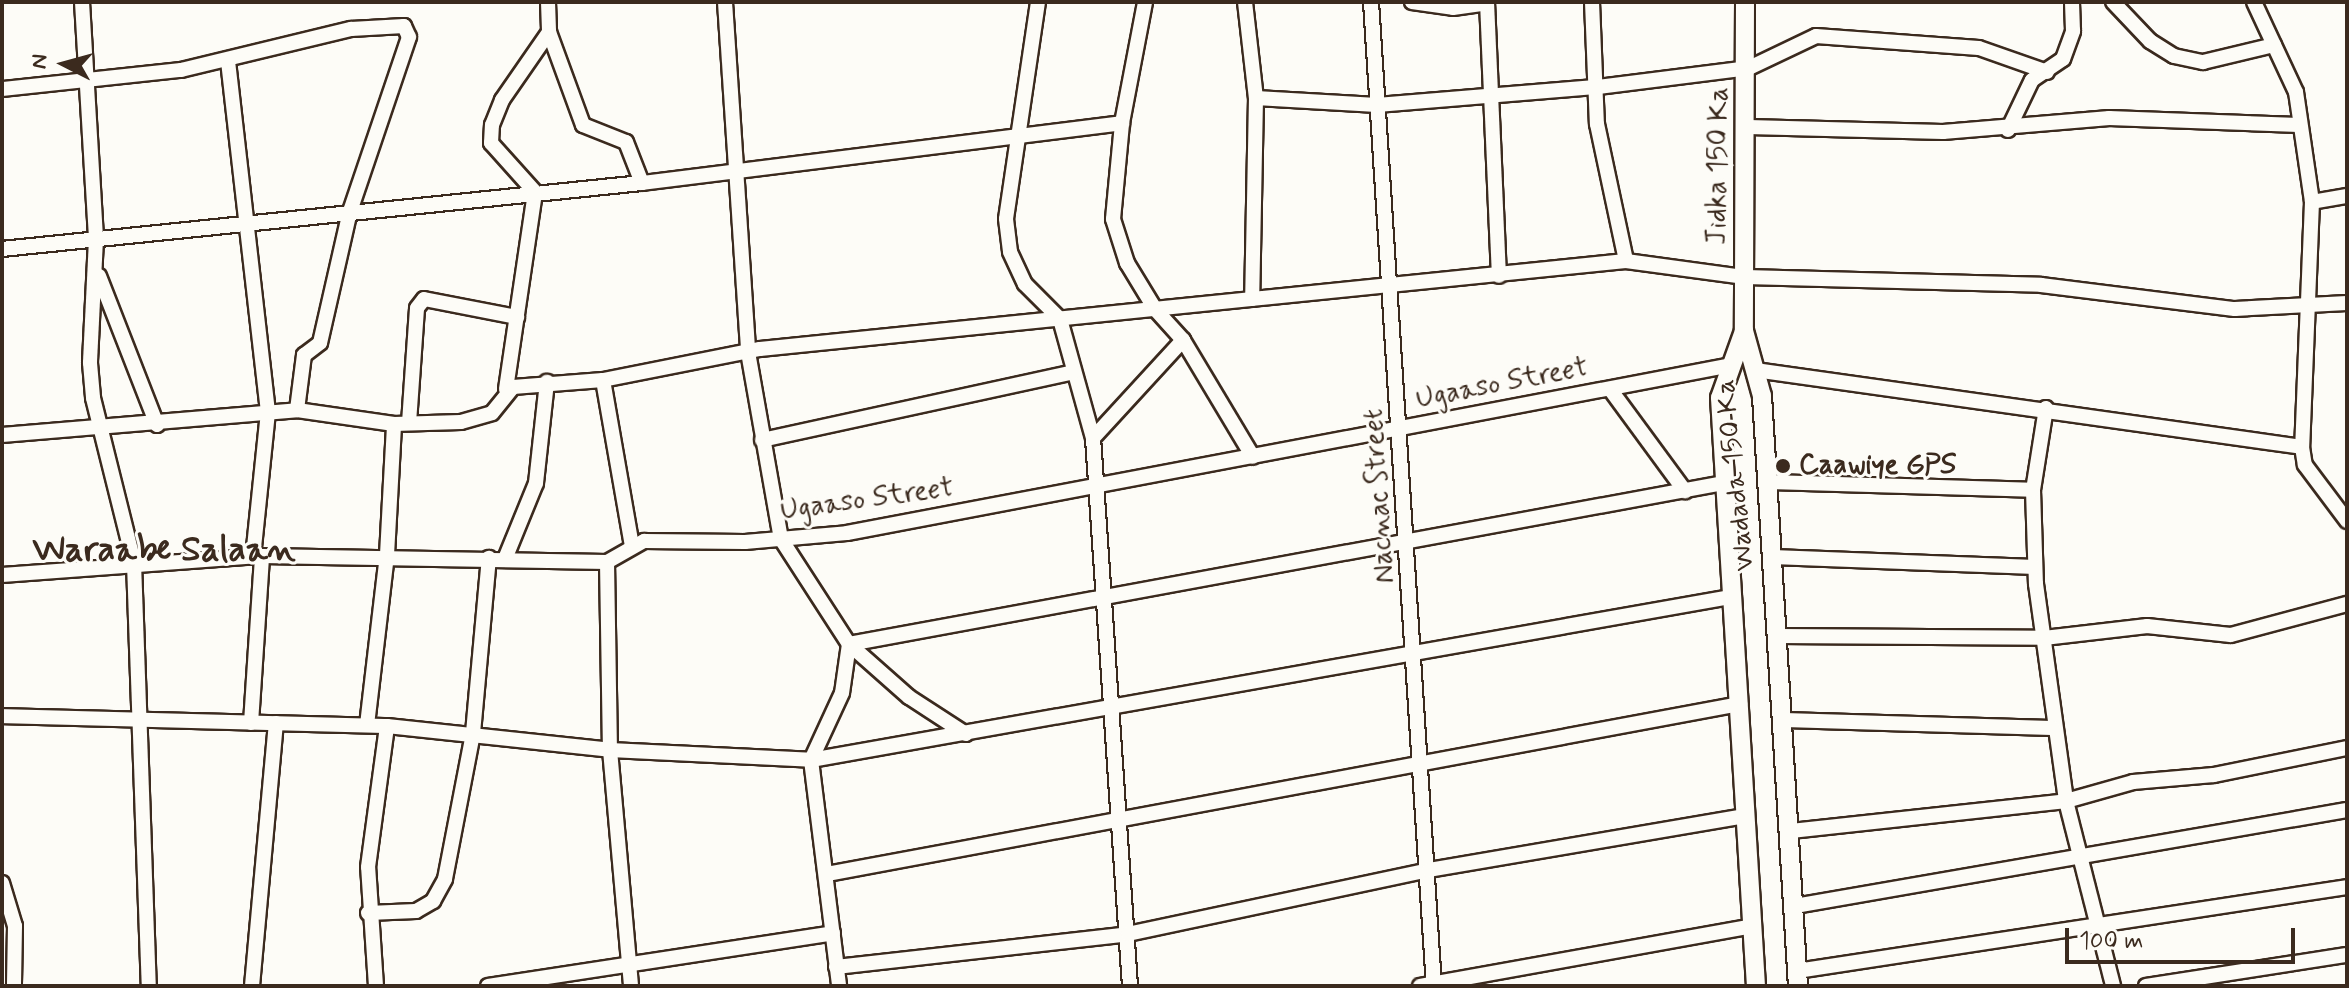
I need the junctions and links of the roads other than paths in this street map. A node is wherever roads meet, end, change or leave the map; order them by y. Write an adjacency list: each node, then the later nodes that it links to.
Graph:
1 (82, 2): 20 (street)
2 (548, 2): 15 (street)
3 (725, 2): 31 (street)
4 (1038, 2): 30 (street)
5 (1145, 2): 26 (street)
6 (1245, 2): 24 (street)
7 (1371, 2): 25 (street, Nacnac Street)
8 (1412, 2): 9 (street)
9 (1487, 2): 23 (street)
10 (1592, 2): 21 (street)
11 (1745, 2): 18 (street, Jidka 150 Ka)
12 (2072, 2): 19 (street)
13 (2113, 2): 16 (street)
14 (2254, 2): 16 (street)
15 (549, 32): 32 (street); 33 (street)
16 (2274, 45): 27 (street)
17 (228, 61): 20 (street); 36 (street); 37 (street)
18 (1749, 68): 19 (street); 21 (street); 28 (street, Jidka 150 Ka)
19 (2047, 72): 29 (street)
20 (88, 82): 22 (street); 38 (street)
21 (1598, 87): 23 (street); 40 (street)
22 (2, 89)
23 (1491, 94): 25 (street); 42 (street)
24 (1256, 98): 25 (street); 45 (street)
25 (1377, 105): 44 (street, Nacnac Street)
26 (1122, 123): 30 (street); 48 (street)
27 (2299, 125): 29 (street); 35 (street)
28 (1748, 127): 29 (street); 43 (street, Jidka 150 Ka)
29 (2008, 130)
30 (1020, 134): 31 (street); 50 (street)
31 (737, 171): 32 (street); 53 (street)
32 (642, 183): 33 (street)
33 (535, 192): 36 (street); 49 (street)
34 (2347, 196): 35 (street)
35 (2312, 202): 47 (street)
36 (350, 211): 37 (street); 62 (street)
37 (243, 223): 38 (street); 63 (street)
38 (96, 239): 39 (street); 41 (street)
39 (2, 249)
40 (1626, 261): 42 (street); 43 (street)
41 (96, 269): 65 (street); 66 (street)
42 (1499, 276): 44 (street)
43 (1745, 277): 47 (street); 51 (street, Jidka 150 Ka)
44 (1391, 288): 45 (street); 67 (street, Nacnac Street)
45 (1252, 299): 48 (street)
46 (2347, 303): 47 (street)
47 (2308, 304): 71 (street)
48 (1155, 309): 50 (street); 52 (street)
49 (517, 317): 59 (street); 64 (street)
50 (1060, 319): 53 (street); 56 (street)
51 (1744, 331): 54 (street, Wadada 150 Ka); 55 (street, Wadada 150 Ka)
52 (1183, 340): 69 (street); 72 (street)
53 (748, 352): 57 (street); 70 (street)
54 (1732, 365): 60 (street, Ugaaso Street); 74 (street, Wadada 150 Ka)
55 (1755, 370): 61 (street); 73 (street, Wadada 150 Ka)
56 (1074, 372): 69 (street); 70 (street)
57 (603, 380): 58 (street); 81 (street)
58 (547, 382): 59 (street); 86 (street)
59 (506, 389): 64 (street)
60 (1610, 389): 67 (street, Ugaaso Street); 77 (street)
61 (2046, 408): 71 (street); 76 (street)
62 (297, 410): 63 (street); 64 (street)
63 (268, 412): 65 (street); 83 (street)
64 (401, 423): 82 (street)
65 (157, 425): 66 (street)
66 (102, 430): 68 (street); 88 (street)
67 (1402, 431): 72 (street, Ugaaso Street); 80 (street, Nacnac Street)
68 (2, 435)
69 (1093, 438): 75 (street)
70 (762, 440): 79 (street)
71 (2302, 447): 78 (street)
72 (1253, 457): 75 (street, Ugaaso Street)
73 (1768, 482): 76 (street); 84 (street, Wadada 150 Ka)
74 (1724, 483): 77 (street); 91 (street, Wadada 150 Ka)
75 (1096, 487): 79 (street, Ugaaso Street); 92 (street)
76 (2033, 490): 89 (street)
77 (1685, 491): 80 (street)
78 (2347, 521)
79 (781, 539): 81 (street, Ugaaso Street); 96 (street)
80 (1410, 544): 92 (street); 97 (street, Nacnac Street)
81 (632, 547): 87 (street, Ugaaso Street)
82 (387, 555): 83 (street); 85 (street); 105 (street)
83 (257, 556): 88 (street); 103 (street)
84 (1773, 557): 89 (street); 94 (street, Wadada 150 Ka)
85 (489, 558): 86 (street); 108 (street)
86 (505, 559): 87 (street)
87 (607, 562): 111 (street)
88 (134, 563): 90 (street); 102 (street)
89 (2035, 567): 95 (street)
90 (2, 575)
91 (1730, 597): 97 (street); 98 (street, Wadada 150 Ka)
92 (1108, 599): 96 (street); 99 (street)
93 (2347, 604): 95 (street)
94 (1778, 636): 95 (street); 101 (street, Wadada 150 Ka)
95 (2044, 638): 107 (street)
96 (849, 644): 109 (street); 112 (street)
97 (1416, 654): 99 (street); 113 (street, Nacnac Street)
98 (1740, 704): 113 (street); 116 (street, Wadada 150 Ka)
99 (1111, 711): 109 (street); 117 (street)
100 (2, 716): 102 (street)
101 (1783, 720): 107 (street); 118 (street, Wadada 150 Ka)
102 (144, 723): 103 (street); 136 (street)
103 (251, 723): 104 (street)
104 (276, 723): 105 (street); 137 (street)
105 (367, 725): 106 (street)
106 (387, 726): 108 (street); 125 (street)
107 (2053, 728): 114 (street)
108 (473, 733): 111 (street); 125 (street)
109 (966, 734): 112 (street)
110 (2347, 748): 114 (street)
111 (610, 750): 112 (street); 131 (street)
112 (811, 760): 121 (street)
113 (1423, 764): 117 (street); 120 (street, Nacnac Street)
114 (2066, 801): 118 (street); 119 (street)
115 (2347, 810): 119 (street)
116 (1745, 816): 120 (street); 127 (street, Wadada 150 Ka)
117 (1119, 821): 121 (street); 129 (street)
118 (1791, 831): 124 (street, Wadada 150 Ka)
119 (2079, 858): 124 (street); 126 (street)
120 (1429, 870): 129 (street); 134 (street, Nacnac Street)
121 (827, 874): 128 (street)
122 (2, 883): 135 (street)
123 (2347, 887): 126 (street)
124 (1795, 906): 133 (street, Wadada 150 Ka)
125 (368, 913): 138 (street)
126 (2099, 922): 133 (street); 144 (street)
127 (1753, 926): 134 (street); 143 (street, Wadada 150 Ka)
128 (833, 933): 131 (street); 132 (street)
129 (1128, 934): 132 (street); 142 (street)
130 (2347, 955): 145 (street)
131 (629, 963): 139 (street); 140 (street)
132 (836, 967): 141 (street)
133 (1797, 979)
134 (1429, 985)
135 (14, 986)
136 (149, 986)
137 (252, 986)
138 (376, 986)
139 (488, 986)
140 (631, 986)
141 (839, 986)
142 (1130, 986)
143 (1756, 986)
144 (2113, 986)
145 (2146, 986)

